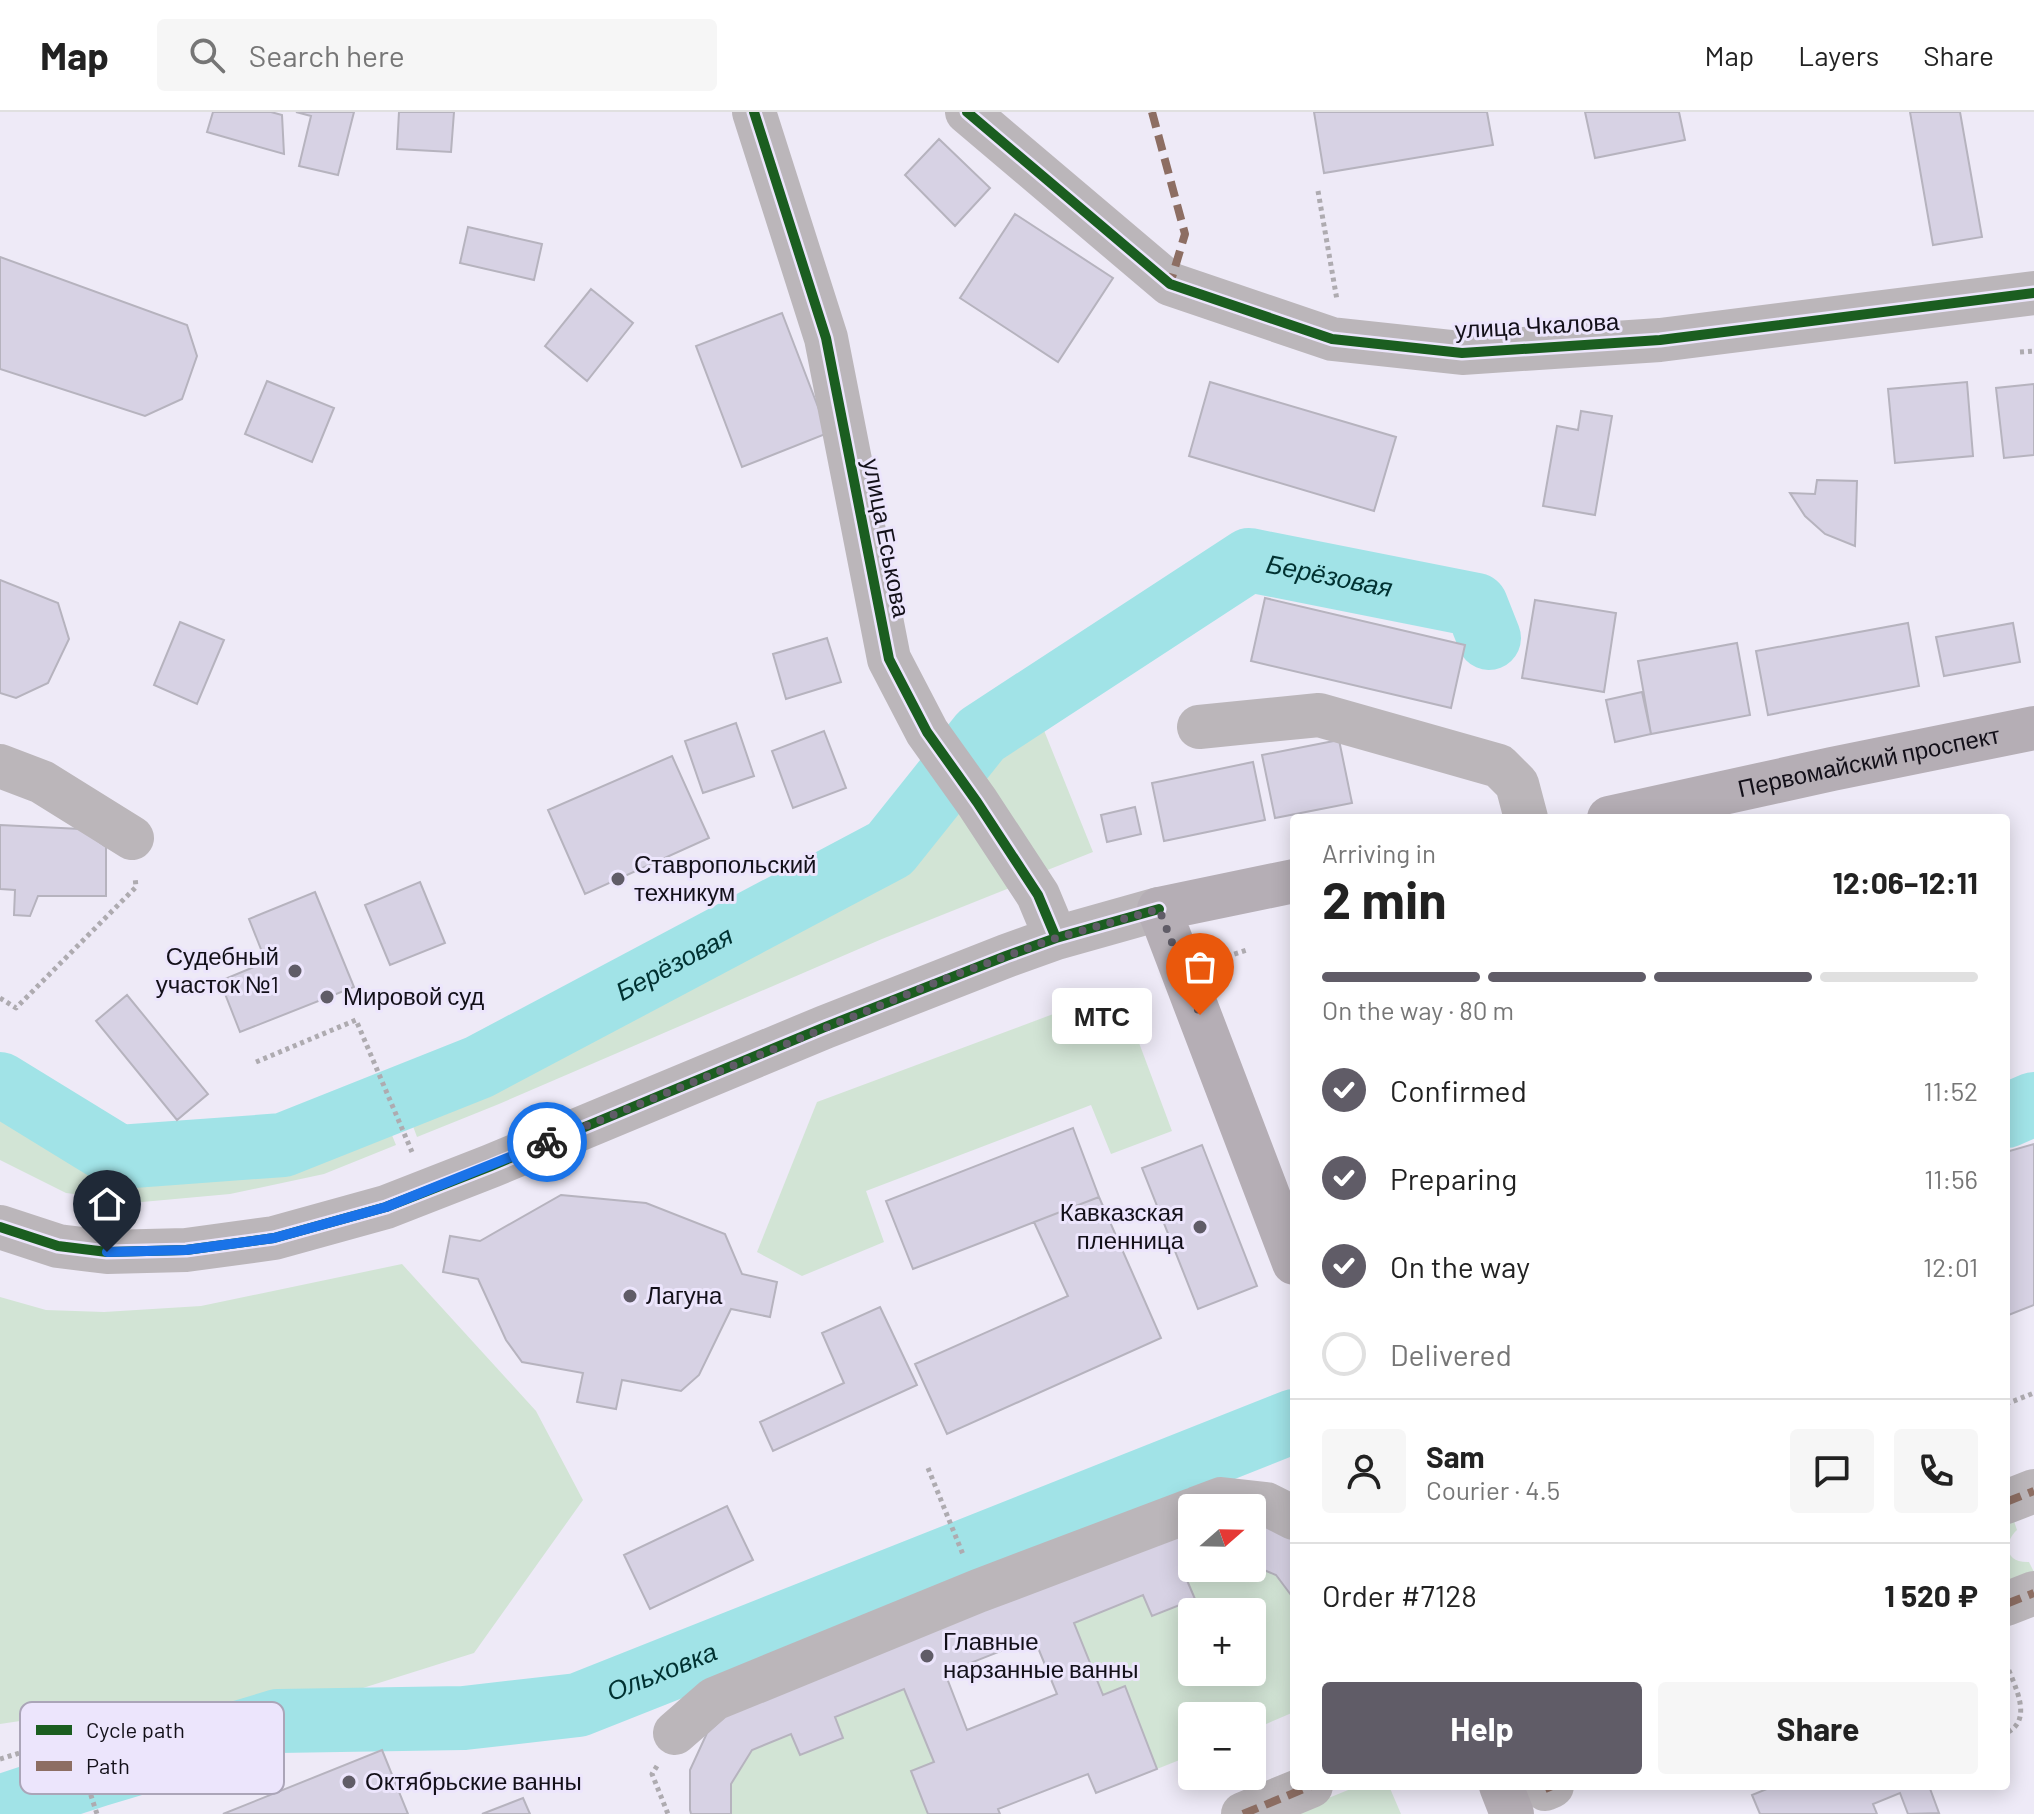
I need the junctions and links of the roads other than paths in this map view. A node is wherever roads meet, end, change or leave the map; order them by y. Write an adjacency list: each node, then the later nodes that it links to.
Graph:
1 (754, 112): 12 (street, улица Еськова)
2 (967, 112): 3 (street, улица Чкалова)
3 (2034, 293)
4 (1199, 727): 7 (street)
5 (2032, 737): 8 (main road, Первомайский проспект)
6 (0, 766): 9 (street)
7 (1525, 814)
8 (1627, 814)
9 (132, 838)
10 (1290, 882): 11 (main road)
11 (1159, 909): 12 (street); 14 (main road)
12 (1056, 938): 13 (street)
13 (0, 1227)
14 (1290, 1253)
15 (2034, 1491): 16 (street)
16 (2010, 1500)
17 (1266, 1504): 19 (street)
18 (1178, 1515): 22 (street)
19 (1290, 1516)
20 (2034, 1593): 21 (street)
21 (2010, 1602)
22 (675, 1733)
23 (1301, 1790): 26 (street)
24 (1515, 1790): 25 (main road)
25 (1536, 1796)
26 (1243, 1814)

